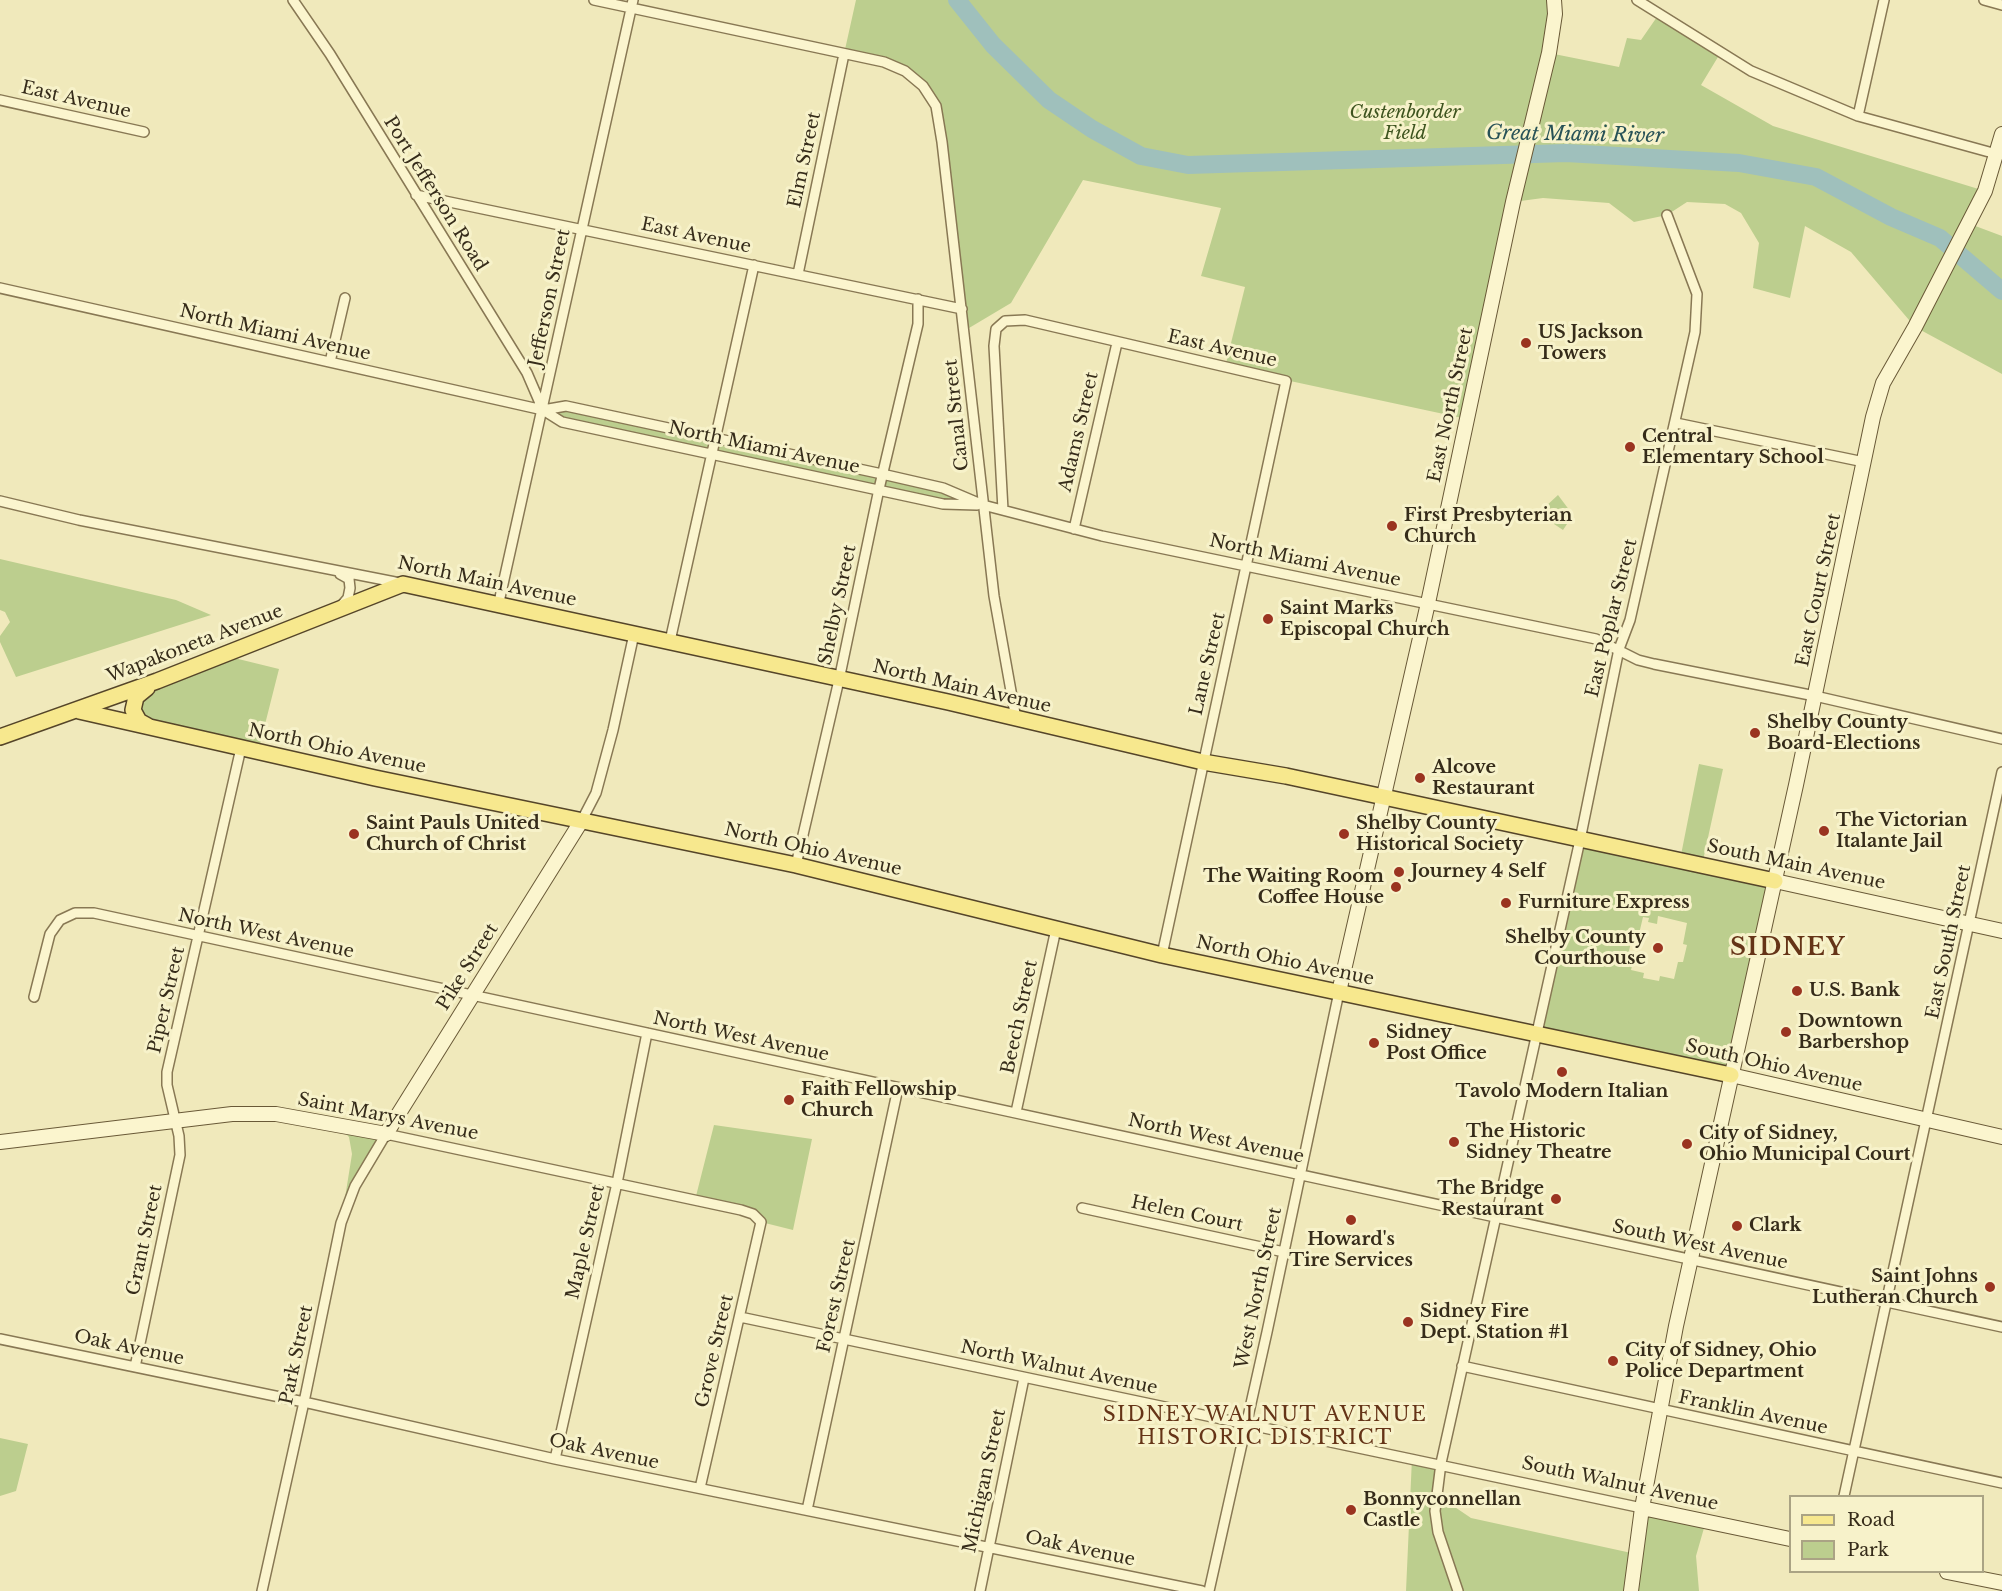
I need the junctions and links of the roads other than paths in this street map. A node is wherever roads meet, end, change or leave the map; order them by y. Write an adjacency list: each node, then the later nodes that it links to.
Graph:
1 (293, 0): 15 (street, Port Jefferson Road)
2 (594, 0): 7 (street)
3 (1554, 0): 42 (main road, East North Street)
4 (1637, 0): 11 (street)
5 (1884, 0): 11 (street)
6 (1984, 0): 8 (street)
7 (632, 4): 9 (street); 17 (street, Jefferson Street)
8 (2002, 5)
9 (844, 54): 19 (street, Elm Street); 23 (street, Canal Street)
10 (0, 100): 12 (street, East Avenue)
11 (1858, 116): 14 (street)
12 (144, 132)
13 (2002, 134): 14 (main road, East Court Street)
14 (1999, 155): 31 (main road, East Court Street)
15 (416, 195): 17 (street, East Avenue); 27 (street, Port Jefferson Road)
16 (1667, 215): 28 (street, East Poplar Street)
17 (582, 229): 18 (street, East Avenue); 27 (street, Jefferson Street)
18 (754, 265): 19 (street, East Avenue); 29 (street)
19 (798, 274): 22 (street, East Avenue)
20 (0, 288): 25 (street, North Miami Avenue)
21 (345, 298): 25 (street)
22 (918, 299): 23 (street, East Avenue); 32 (street, Shelby Street)
23 (962, 309): 35 (street, Canal Street)
24 (1117, 343): 26 (street, East Avenue); 36 (street, East Avenue); 37 (street, Adams Street)
25 (330, 362): 27 (street, North Miami Avenue)
26 (1286, 381): 38 (street, Lane Street)
27 (543, 410): 29 (street, North Miami Avenue); 30 (street, North Miami Avenue); 41 (street, Jefferson Street)
28 (1676, 423): 31 (street); 46 (street, East Poplar Street)
29 (714, 439): 30 (street); 32 (street, North Miami Avenue)
30 (710, 454): 33 (street, North Miami Avenue); 45 (street)
31 (1864, 462): 49 (main road, East Court Street)
32 (882, 474): 33 (street, Shelby Street); 35 (street, North Miami Avenue)
33 (879, 489): 35 (street, North Miami Avenue); 47 (street, Shelby Street)
34 (0, 501): 39 (street, North Main Avenue)
35 (983, 505): 36 (street, North Miami Avenue); 51 (street, Canal Street)
36 (1004, 510): 37 (street, North Miami Avenue)
37 (1074, 529): 38 (street, North Miami Avenue)
38 (1247, 564): 42 (street, North Miami Avenue); 56 (street, Lane Street)
39 (336, 571): 40 (street, North Main Avenue); 43 (street)
40 (404, 584): 41 (main road, North Main Avenue); 43 (main road, Wapakoneta Avenue)
41 (500, 602): 44 (main road, North Main Avenue)
42 (1428, 603): 46 (street, North Miami Avenue); 58 (main road, East North Street)
43 (339, 609): 48 (main road, Wapakoneta Avenue)
44 (634, 634): 45 (main road, North Main Avenue); 59 (street)
45 (670, 640): 47 (main road, North Main Avenue)
46 (1620, 649): 49 (street, North Miami Avenue); 60 (street, East Poplar Street)
47 (839, 680): 51 (main road, North Main Avenue); 61 (street, Shelby Street)
48 (158, 681): 50 (main road, Wapakoneta Avenue); 52 (main road)
49 (1815, 696): 54 (street, North Miami Avenue); 62 (main road, East Court Street)
50 (78, 711): 52 (main road, North Ohio Avenue); 53 (main road, Wapakoneta Avenue)
51 (1016, 719): 56 (main road, North Main Avenue)
52 (151, 728): 55 (main road, North Ohio Avenue)
53 (0, 737)
54 (2002, 739)
55 (241, 748): 59 (main road, North Ohio Avenue); 66 (street, Piper Street)
56 (1203, 762): 58 (main road, North Main Avenue); 67 (street, Lane Street)
57 (2002, 772): 63 (street, East South Street)
58 (1384, 797): 60 (main road, North Main Avenue); 68 (main road, East North Street)
59 (582, 820): 61 (main road, North Ohio Avenue); 69 (main road, Pike Street)
60 (1580, 840): 62 (main road, South Main Avenue); 72 (street, East Poplar Street)
61 (796, 865): 64 (main road, North Ohio Avenue)
62 (1775, 881): 63 (main road, South Main Avenue); 73 (main road, East Court Street)
63 (1969, 924): 65 (main road, South Main Avenue); 76 (street, East South Street)
64 (1056, 929): 67 (main road, North Ohio Avenue); 75 (street, Beech Street)
65 (2002, 931)
66 (198, 937): 69 (street, North West Avenue); 70 (street, North West Avenue); 77 (street, Piper Street)
67 (1162, 955): 68 (main road, North Ohio Avenue)
68 (1339, 992): 72 (main road, North Ohio Avenue); 81 (street, West North Street)
69 (472, 994): 71 (street, North West Avenue); 78 (main road, Pike Street)
70 (34, 997)
71 (647, 1033): 74 (street, North West Avenue); 82 (street, Maple Street)
72 (1538, 1033): 73 (main road, South Ohio Avenue); 84 (street, East Poplar Street)
73 (1731, 1076): 76 (main road, South Ohio Avenue); 87 (main road, East Court Street)
74 (898, 1088): 75 (street, North West Avenue); 92 (street, Forest Street)
75 (1016, 1112): 81 (street, North West Avenue)
76 (1928, 1119): 79 (main road, South Ohio Avenue); 88 (street, East South Street)
77 (174, 1120): 78 (main road, Saint Marys Avenue); 80 (main road, Saint Marys Avenue); 94 (street, Grant Street)
78 (386, 1134): 82 (street, Saint Marys Avenue); 96 (street, Park Street)
79 (2002, 1137)
80 (0, 1142)
81 (1301, 1175): 84 (street, North West Avenue); 86 (street, West North Street)
82 (617, 1183): 85 (street, Saint Marys Avenue); 100 (street, Maple Street)
83 (1082, 1208): 86 (street, Helen Court)
84 (1496, 1218): 87 (street, South West Avenue); 93 (street, East Poplar Street)
85 (761, 1222): 89 (street, Grove Street)
86 (1284, 1252): 98 (street, West North Street)
87 (1691, 1260): 88 (street, South West Avenue); 97 (main road, East Court Street)
88 (1888, 1304): 90 (street, South West Avenue); 99 (street, East South Street)
89 (740, 1317): 92 (street, North Walnut Avenue); 103 (street, Grove Street)
90 (2002, 1327)
91 (0, 1338): 94 (street, Oak Avenue)
92 (844, 1339): 95 (street, North Walnut Avenue); 106 (street, Forest Street)
93 (1462, 1365): 97 (street, Franklin Avenue); 101 (street, East Poplar Street)
94 (135, 1367): 96 (street, Oak Avenue)
95 (1024, 1378): 98 (street, North Walnut Avenue); 108 (street, Michigan Street)
96 (304, 1402): 100 (street, Oak Avenue); 111 (street, Park Street)
97 (1659, 1409): 99 (street, Franklin Avenue); 105 (main road, East Court Street)
98 (1247, 1422): 101 (street, North Walnut Avenue); 114 (street, West North Street)
99 (1854, 1452): 102 (street, Franklin Avenue); 104 (street, East South Street)
100 (555, 1459): 103 (street, Oak Avenue)
101 (1441, 1463): 105 (street, South Walnut Avenue); 115 (street, East Poplar Street)
102 (2002, 1483)
103 (700, 1488): 106 (street, Oak Avenue)
104 (1844, 1495)
105 (1642, 1508): 107 (main road, South Walnut Avenue); 116 (main road, East Court Street)
106 (807, 1510): 108 (street, Oak Avenue)
107 (1789, 1539)
108 (988, 1547): 112 (street, Michigan Street); 113 (street, Oak Avenue)
109 (1952, 1573): 110 (main road)
110 (2002, 1583)
111 (262, 1591)
112 (980, 1591)
113 (1202, 1591)
114 (1209, 1591)
115 (1458, 1591)
116 (1631, 1591)

